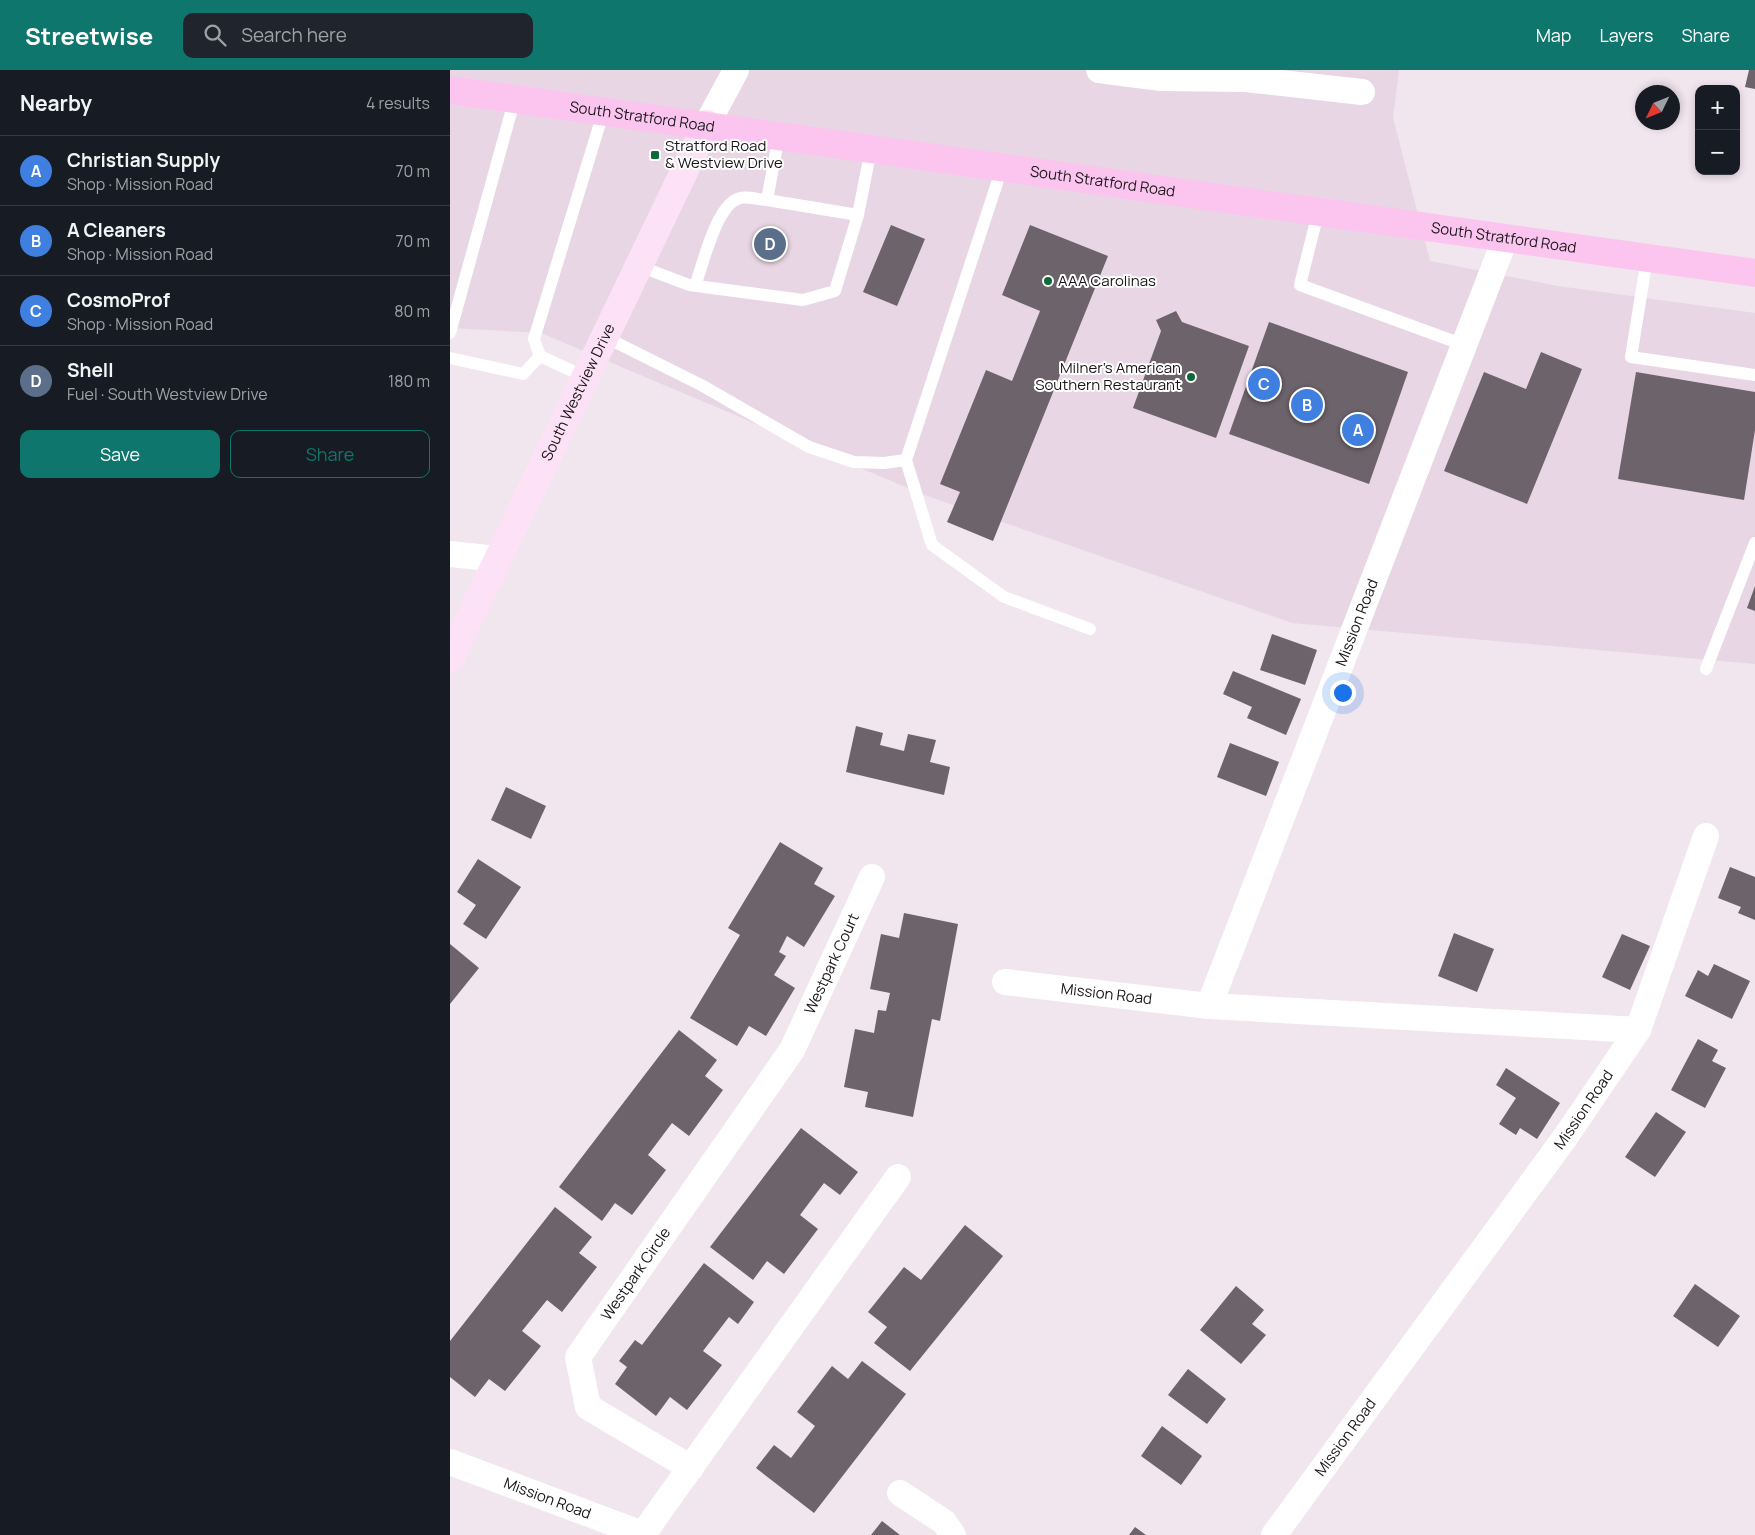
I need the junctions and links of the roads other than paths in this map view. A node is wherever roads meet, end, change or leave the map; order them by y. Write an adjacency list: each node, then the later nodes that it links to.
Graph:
1 (736, 70): 7 (street)
2 (1099, 70): 4 (street)
3 (450, 90): 5 (main road, South Stratford Road)
4 (1362, 92)
5 (515, 98): 6 (main road, South Stratford Road); 19 (lane)
6 (604, 110): 7 (main road, South Stratford Road); 22 (lane)
7 (707, 124): 8 (main road, South Stratford Road); 16 (street, South Westview Drive)
8 (779, 135): 9 (main road, South Stratford Road); 11 (lane)
9 (871, 149): 10 (main road, South Stratford Road); 13 (lane)
10 (1002, 168): 12 (main road, South Stratford Road); 26 (lane)
11 (767, 200): 13 (lane); 18 (lane)
12 (1318, 213): 14 (main road, South Stratford Road); 21 (lane)
13 (858, 215): 18 (lane)
14 (1505, 239): 15 (main road, South Stratford Road); 21 (street, Mission Road)
15 (1647, 258): 17 (main road, South Stratford Road); 24 (lane)
16 (639, 266): 18 (lane); 20 (street, South Westview Drive)
17 (1755, 273)
18 (696, 286)
19 (450, 333)
20 (605, 337): 25 (street, South Westview Drive); 26 (lane)
21 (1464, 346): 36 (street, Mission Road)
22 (540, 356): 23 (lane); 25 (lane)
23 (450, 358)
24 (1755, 375)
25 (585, 377): 29 (street, South Westview Drive)
26 (906, 460): 30 (lane)
27 (1755, 543): 32 (lane)
28 (450, 554): 29 (street)
29 (498, 559): 31 (street, South Westview Drive)
30 (1090, 629)
31 (450, 659)
32 (1706, 669)
33 (1706, 836): 37 (street)
34 (872, 877): 38 (street, Westpark Court)
35 (1005, 982): 36 (street, Mission Road)
36 (1209, 1006): 37 (street, Mission Road)
37 (1638, 1030): 45 (street, Mission Road)
38 (792, 1050): 41 (street, Westpark Circle)
39 (898, 1177): 41 (street)
40 (450, 1462): 43 (street, Mission Road)
41 (690, 1468): 43 (street)
42 (900, 1493): 44 (street)
43 (644, 1534)
44 (953, 1535)
45 (1274, 1535)

